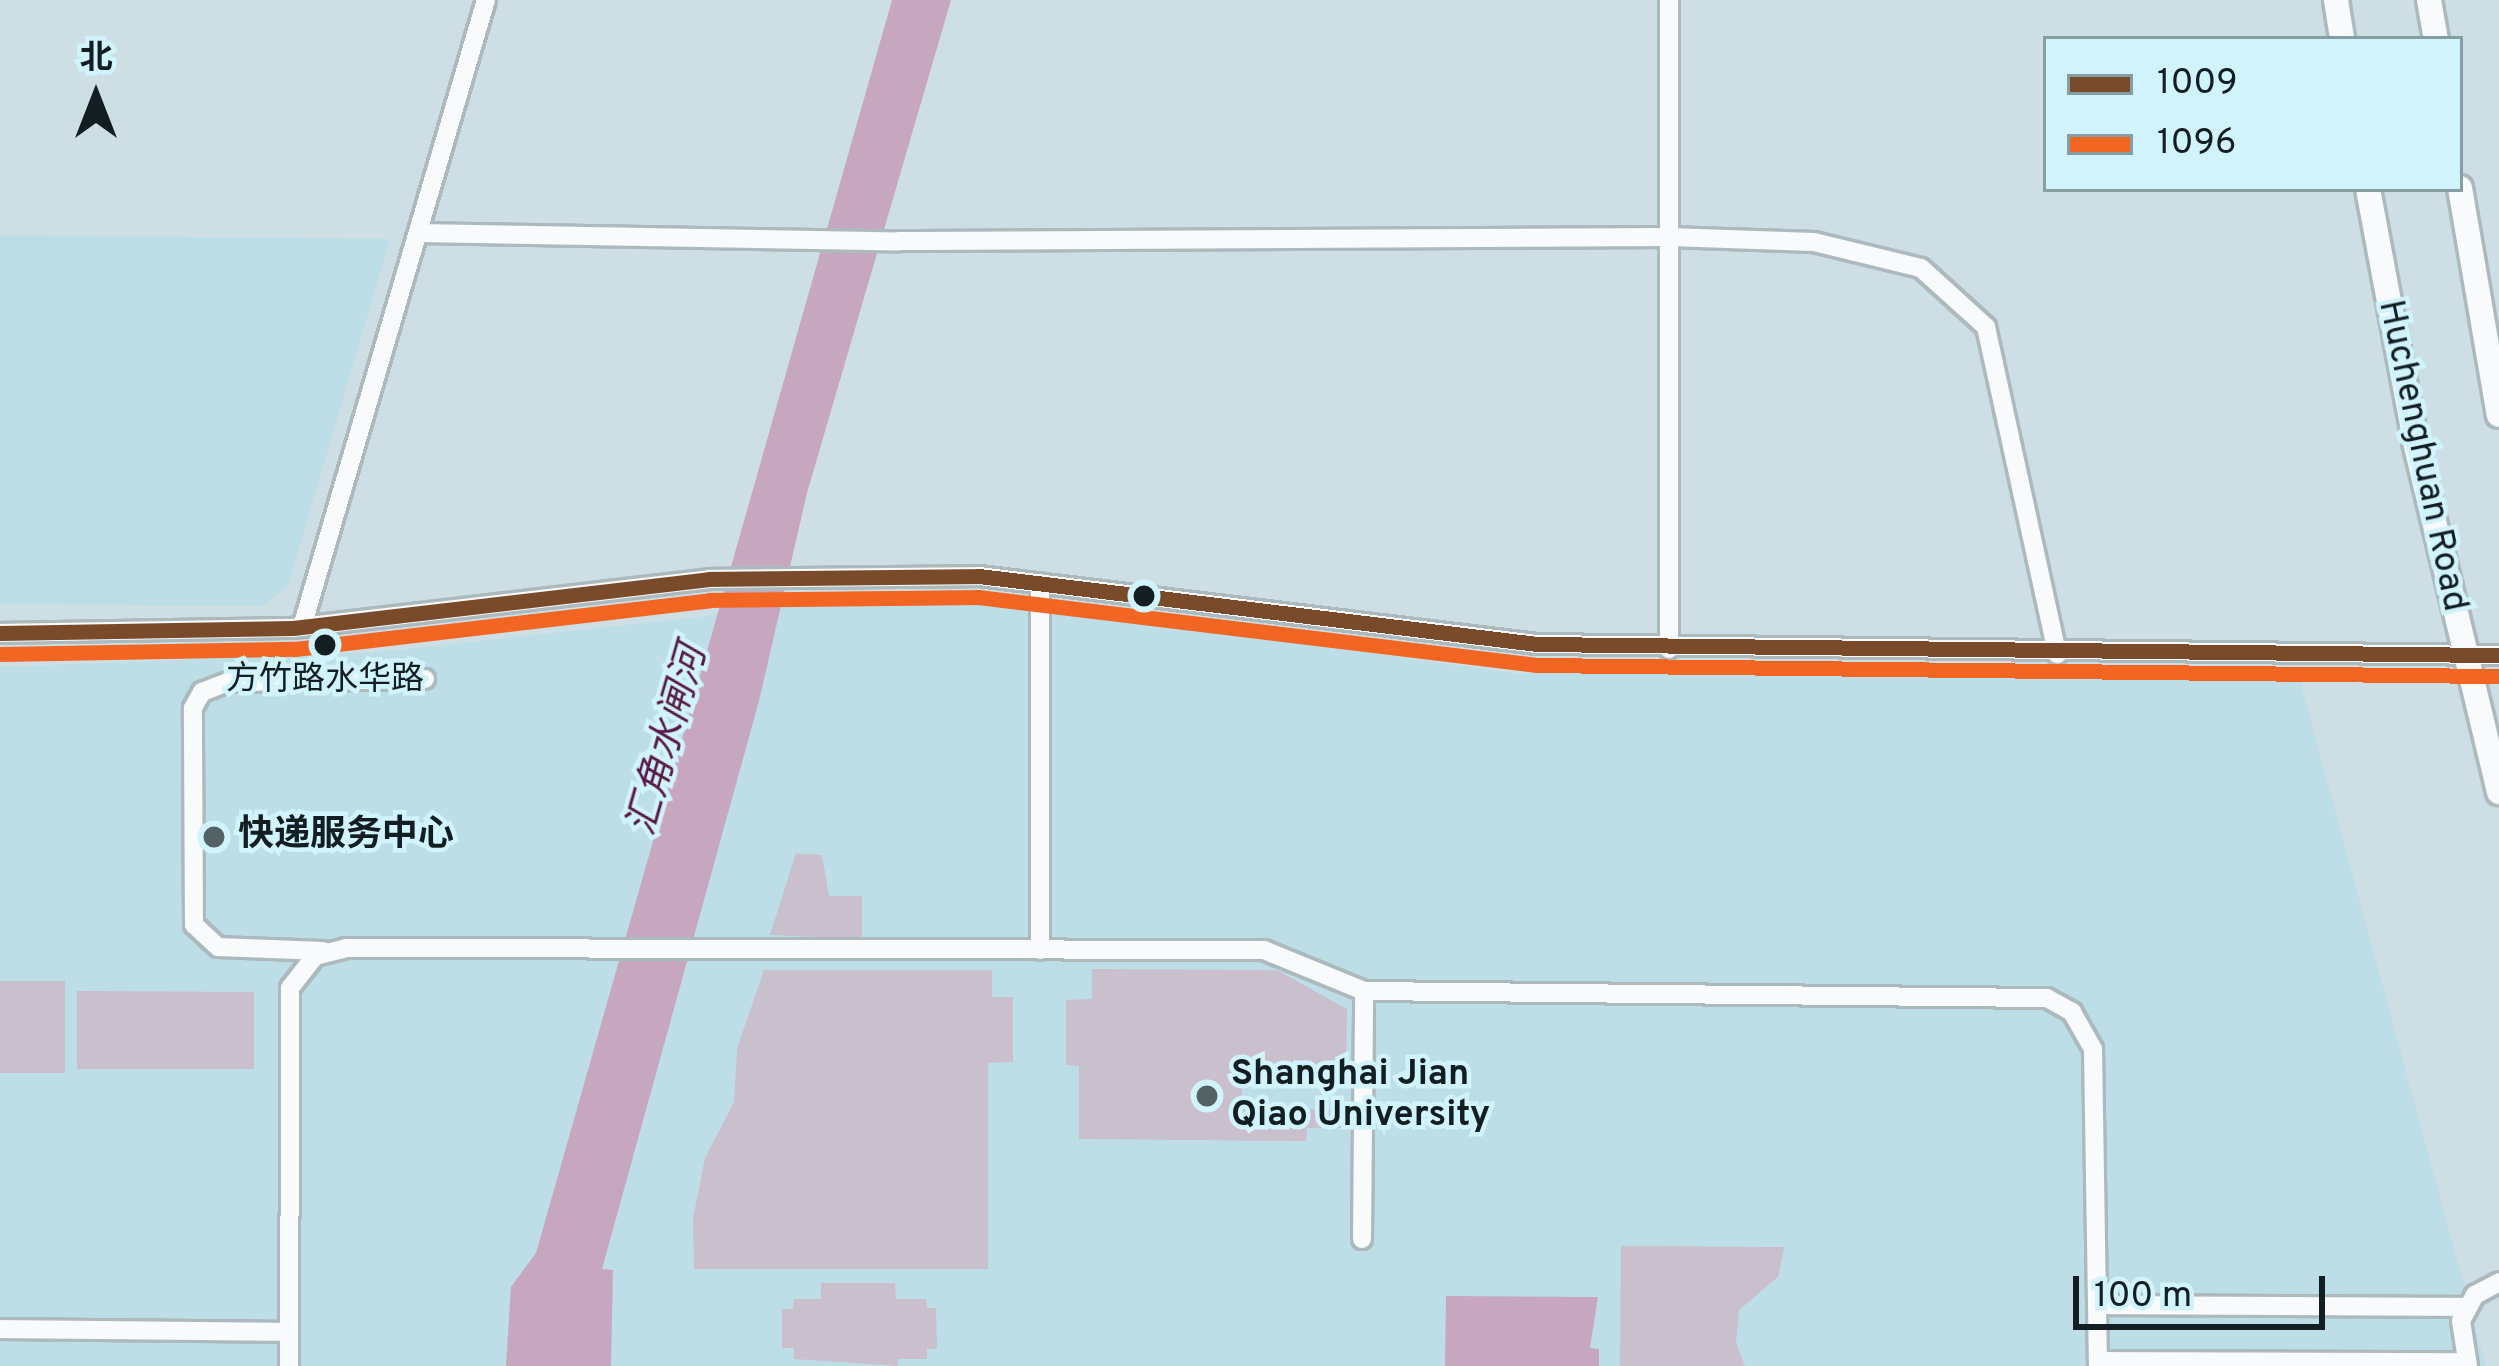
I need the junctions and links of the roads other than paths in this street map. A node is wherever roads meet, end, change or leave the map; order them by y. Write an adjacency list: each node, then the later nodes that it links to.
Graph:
1 (485, 0): 9 (street)
2 (1669, 0): 10 (street)
3 (2336, 0): 5 (main road)
4 (2429, 0): 6 (main road)
5 (2342, 36)
6 (2435, 36)
7 (2369, 192): 18 (main road, Huchenghuan Road)
8 (2461, 192): 11 (main road)
9 (418, 233): 10 (street); 13 (street)
10 (1670, 237): 15 (street); 16 (street)
11 (2499, 415)
12 (1040, 584): 13 (street); 15 (street); 21 (street)
13 (302, 627): 14 (street)
14 (0, 633)
15 (1670, 649): 16 (street)
16 (2057, 654): 18 (street)
17 (2499, 655): 18 (street)
18 (2465, 658): 20 (main road, Huchenghuan Road)
19 (425, 679): 22 (street)
20 (2499, 792)
21 (1040, 950): 22 (street); 23 (street)
22 (323, 951): 29 (street)
23 (1364, 992): 24 (street); 26 (street)
24 (1362, 1239)
25 (2499, 1282): 27 (street)
26 (2098, 1305): 27 (street); 30 (street)
27 (2466, 1307): 31 (street)
28 (0, 1329): 29 (street)
29 (289, 1331): 32 (street)
30 (2098, 1364): 31 (street)
31 (2467, 1364)
32 (289, 1366)

